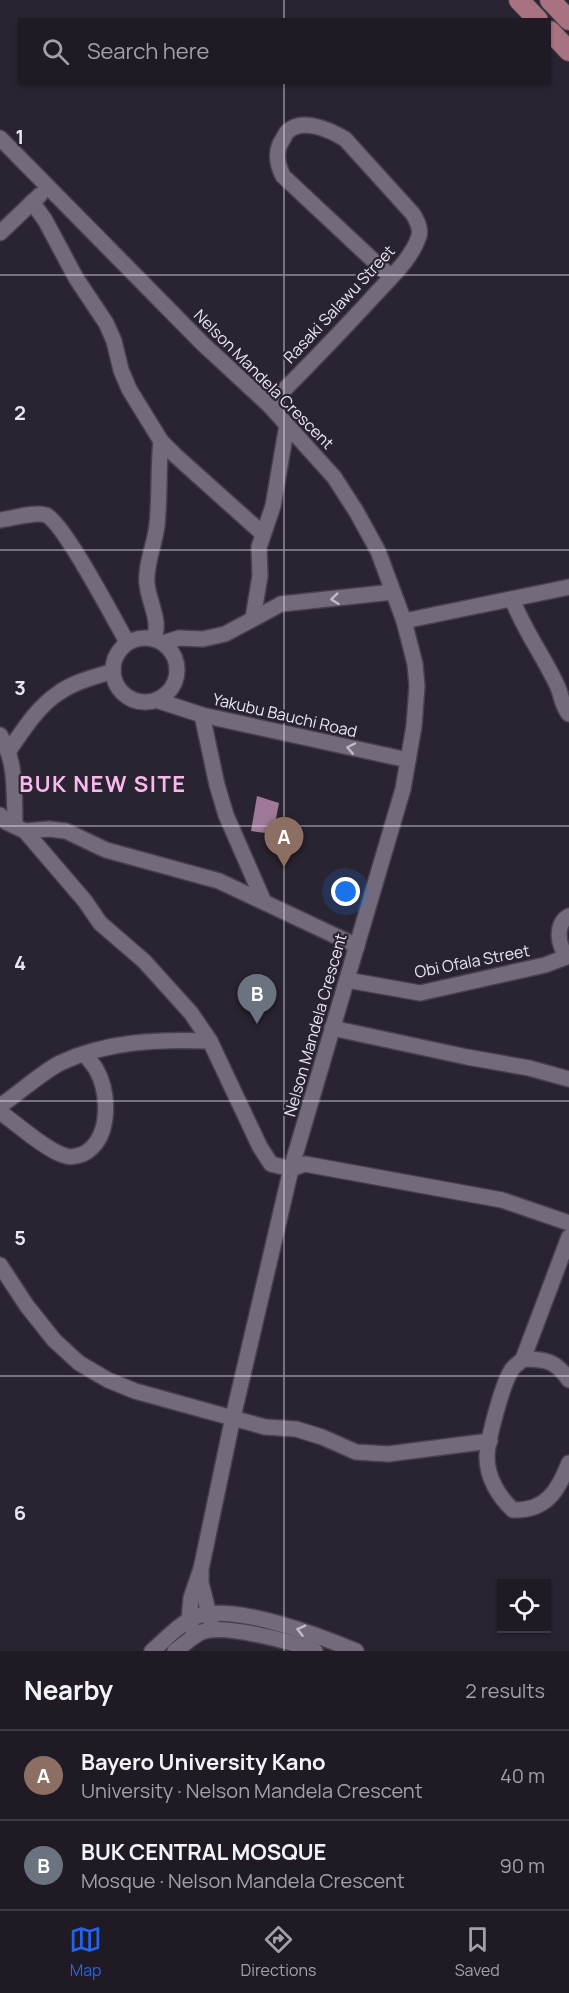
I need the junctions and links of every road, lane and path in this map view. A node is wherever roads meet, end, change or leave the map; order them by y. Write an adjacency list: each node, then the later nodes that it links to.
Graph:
1 (519, 0): 3 (main road)
2 (550, 0): 4 (main road)
3 (536, 18)
4 (569, 20)
5 (551, 33): 6 (main road)
6 (569, 51)
7 (0, 138): 8 (street, Nelson Mandela Crescent)
8 (49, 187): 9 (street); 12 (street, Nelson Mandela Crescent)
9 (32, 202): 10 (street); 14 (street)
10 (0, 233)
11 (391, 277): 11 (street, Rasaki Salawu Street); 12 (street, Rasaki Salawu Street)
12 (269, 405): 13 (street, Nelson Mandela Crescent)
13 (287, 425): 16 (street); 18 (street, Nelson Mandela Crescent)
14 (161, 441): 16 (street); 22 (street)
15 (0, 520): 23 (street)
16 (263, 534): 20 (street)
17 (569, 587): 19 (street)
18 (393, 592): 20 (street, one-way to 20); 21 (street, Nelson Mandela Crescent)
19 (512, 599): 21 (street); 26 (street)
20 (253, 618): 22 (street)
21 (404, 621): 30 (street, Nelson Mandela Crescent)
22 (159, 640): 23 (street); 25 (street)
23 (127, 642): 24 (street)
24 (112, 670): 25 (street); 29 (street)
25 (156, 700): 27 (street, Yakubu Bauchi Road)
26 (569, 714)
27 (202, 715): 30 (street, Yakubu Bauchi Road, one-way to 27); 33 (street)
28 (0, 735): 29 (street)
29 (8, 752): 32 (street)
30 (408, 760): 35 (street, Nelson Mandela Crescent)
31 (0, 815): 32 (street)
32 (20, 828): 33 (street); 39 (street)
33 (264, 902): 35 (street)
34 (569, 916): 36 (street)
35 (357, 946): 37 (street, Nelson Mandela Crescent)
36 (569, 956): 37 (street, Obi Ofala Street)
37 (347, 980): 38 (street, Nelson Mandela Crescent)
38 (332, 1028): 41 (street); 44 (street, Nelson Mandela Crescent)
39 (210, 1041): 40 (street); 44 (street)
40 (85, 1054): 42 (street); 43 (street)
41 (569, 1079)
42 (0, 1106)
43 (0, 1112)
44 (291, 1169): 45 (street); 50 (street, Nelson Mandela Crescent)
45 (569, 1223)
46 (569, 1237): 48 (street)
47 (0, 1264): 50 (street)
48 (524, 1359): 49 (street); 51 (street)
49 (569, 1380)
50 (233, 1417): 51 (street); 54 (street, Nelson Mandela Crescent)
51 (490, 1441): 53 (street)
52 (569, 1463): 53 (street)
53 (565, 1490)
54 (201, 1569): 55 (street); 56 (street)
55 (208, 1614): 56 (street); 57 (street); 62 (street, one-way to 55)
56 (189, 1621): 58 (street); 59 (street)
57 (213, 1629): 58 (street); 61 (street)
58 (195, 1636): 60 (street)
59 (152, 1651)
60 (175, 1651)
61 (315, 1651)
62 (356, 1651)

